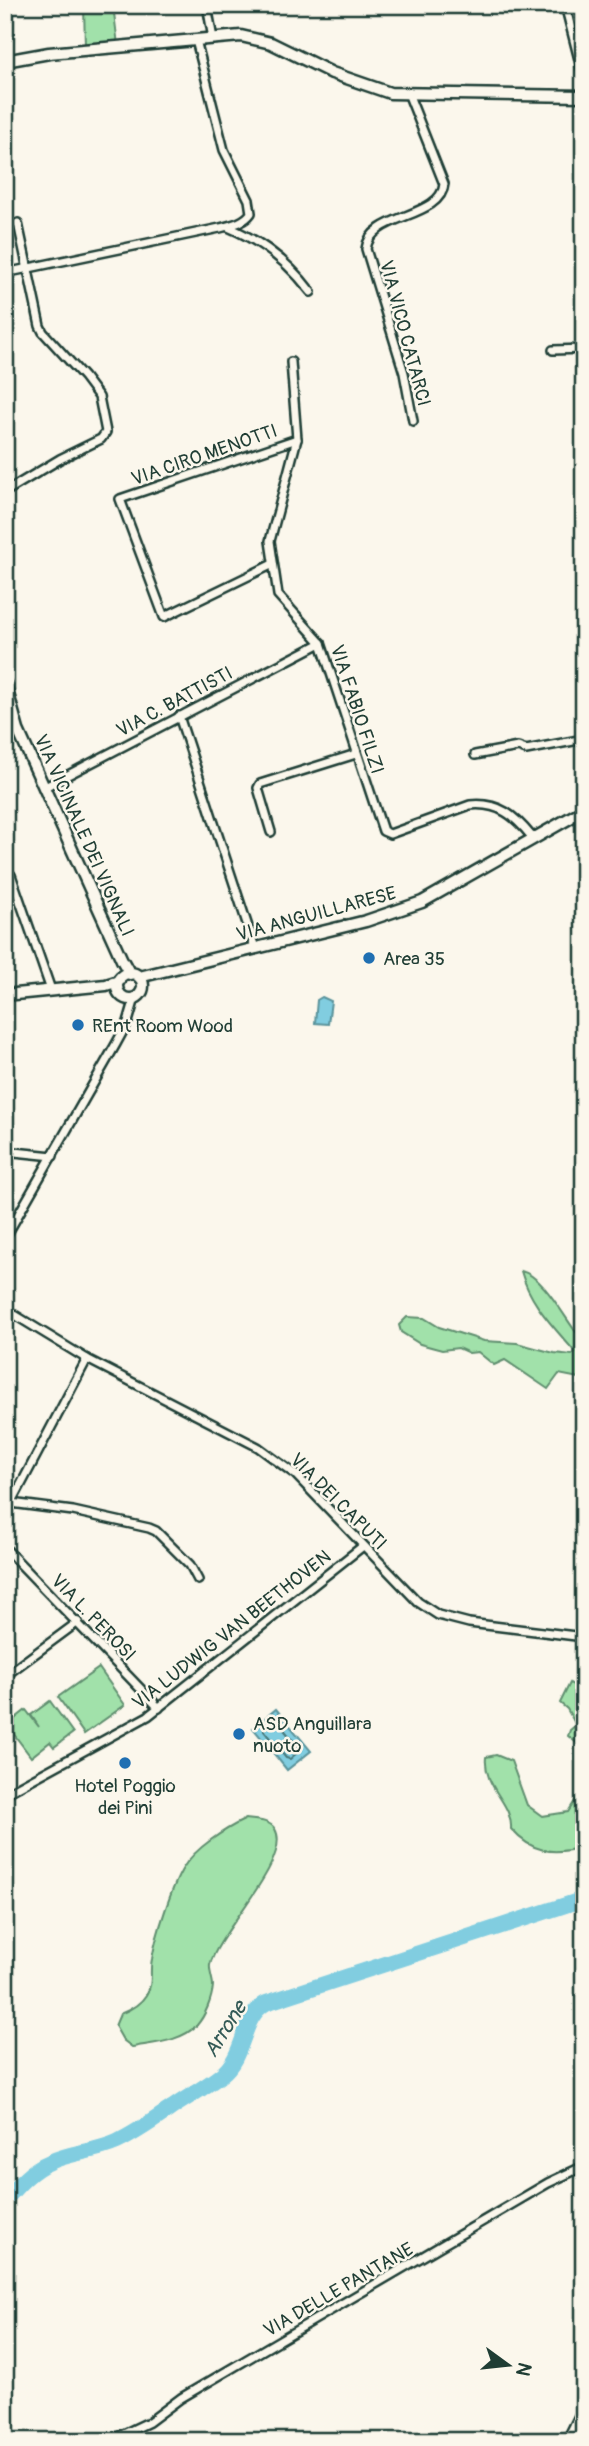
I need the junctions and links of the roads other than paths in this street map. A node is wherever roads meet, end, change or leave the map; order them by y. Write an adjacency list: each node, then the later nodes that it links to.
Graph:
1 (206, 5): 3 (street)
2 (565, 5): 6 (street)
3 (213, 39): 4 (street); 7 (street)
4 (196, 40): 5 (street); 10 (street)
5 (5, 61)
6 (584, 79)
7 (408, 93): 8 (street); 17 (street, VIA VICO CATARCI)
8 (584, 96)
9 (18, 223): 11 (street)
10 (228, 226): 11 (street); 13 (street)
11 (26, 268): 12 (street); 19 (street)
12 (5, 272)
13 (311, 292)
14 (584, 349): 15 (street)
15 (553, 350)
16 (290, 362): 18 (street, VIA FABIO FILZI)
17 (413, 421)
18 (297, 439): 20 (street, VIA FABIO FILZI); 20 (street, VIA CIRO MENOTTI)
19 (5, 492)
20 (273, 564): 21 (street, VIA FABIO FILZI)
21 (321, 643): 24 (street, VIA C. BATTISTI); 26 (street, VIA FABIO FILZI)
22 (5, 683): 23 (street, VIA VICINALE DEI VIGNALI)
23 (8, 702): 28 (street, VIA VICINALE DEI VIGNALI)
24 (179, 716): 28 (street, VIA C. BATTISTI); 33 (street)
25 (584, 739): 27 (street)
26 (356, 754): 30 (street); 31 (street, VIA FABIO FILZI)
27 (475, 755)
28 (43, 788): 34 (street, VIA VICINALE DEI VIGNALI)
29 (584, 810): 31 (street, VIA ANGUILLARESE)
30 (271, 832)
31 (532, 837): 33 (street, VIA ANGUILLARESE)
32 (11, 875): 35 (street)
33 (255, 948): 34 (street, VIA ANGUILLARESE)
34 (129, 988): 35 (street, VIA ANGUILLARESE); 38 (street)
35 (51, 990): 36 (street, VIA ANGUILLARESE)
36 (5, 995)
37 (5, 1151): 38 (street)
38 (53, 1156): 39 (street)
39 (5, 1238)
40 (5, 1310): 41 (street, VIA DEI CAPUTI)
41 (87, 1359): 42 (street); 44 (street, VIA DEI CAPUTI)
42 (11, 1503): 43 (street); 46 (street)
43 (5, 1515)
44 (363, 1546): 48 (street, VIA DEI CAPUTI); 50 (street, VIA LUDWIG VAN BEETHOVEN)
45 (5, 1548): 47 (street, VIA L. PEROSI)
46 (198, 1580)
47 (78, 1622): 49 (street); 50 (street, VIA L. PEROSI)
48 (584, 1637)
49 (5, 1676)
50 (159, 1708): 51 (street, VIA LUDWIG VAN BEETHOVEN)
51 (5, 1794)
52 (584, 2166): 54 (street, VIA DELLE PANTANE)
53 (584, 2409): 55 (street)
54 (109, 2441)
55 (568, 2441)

